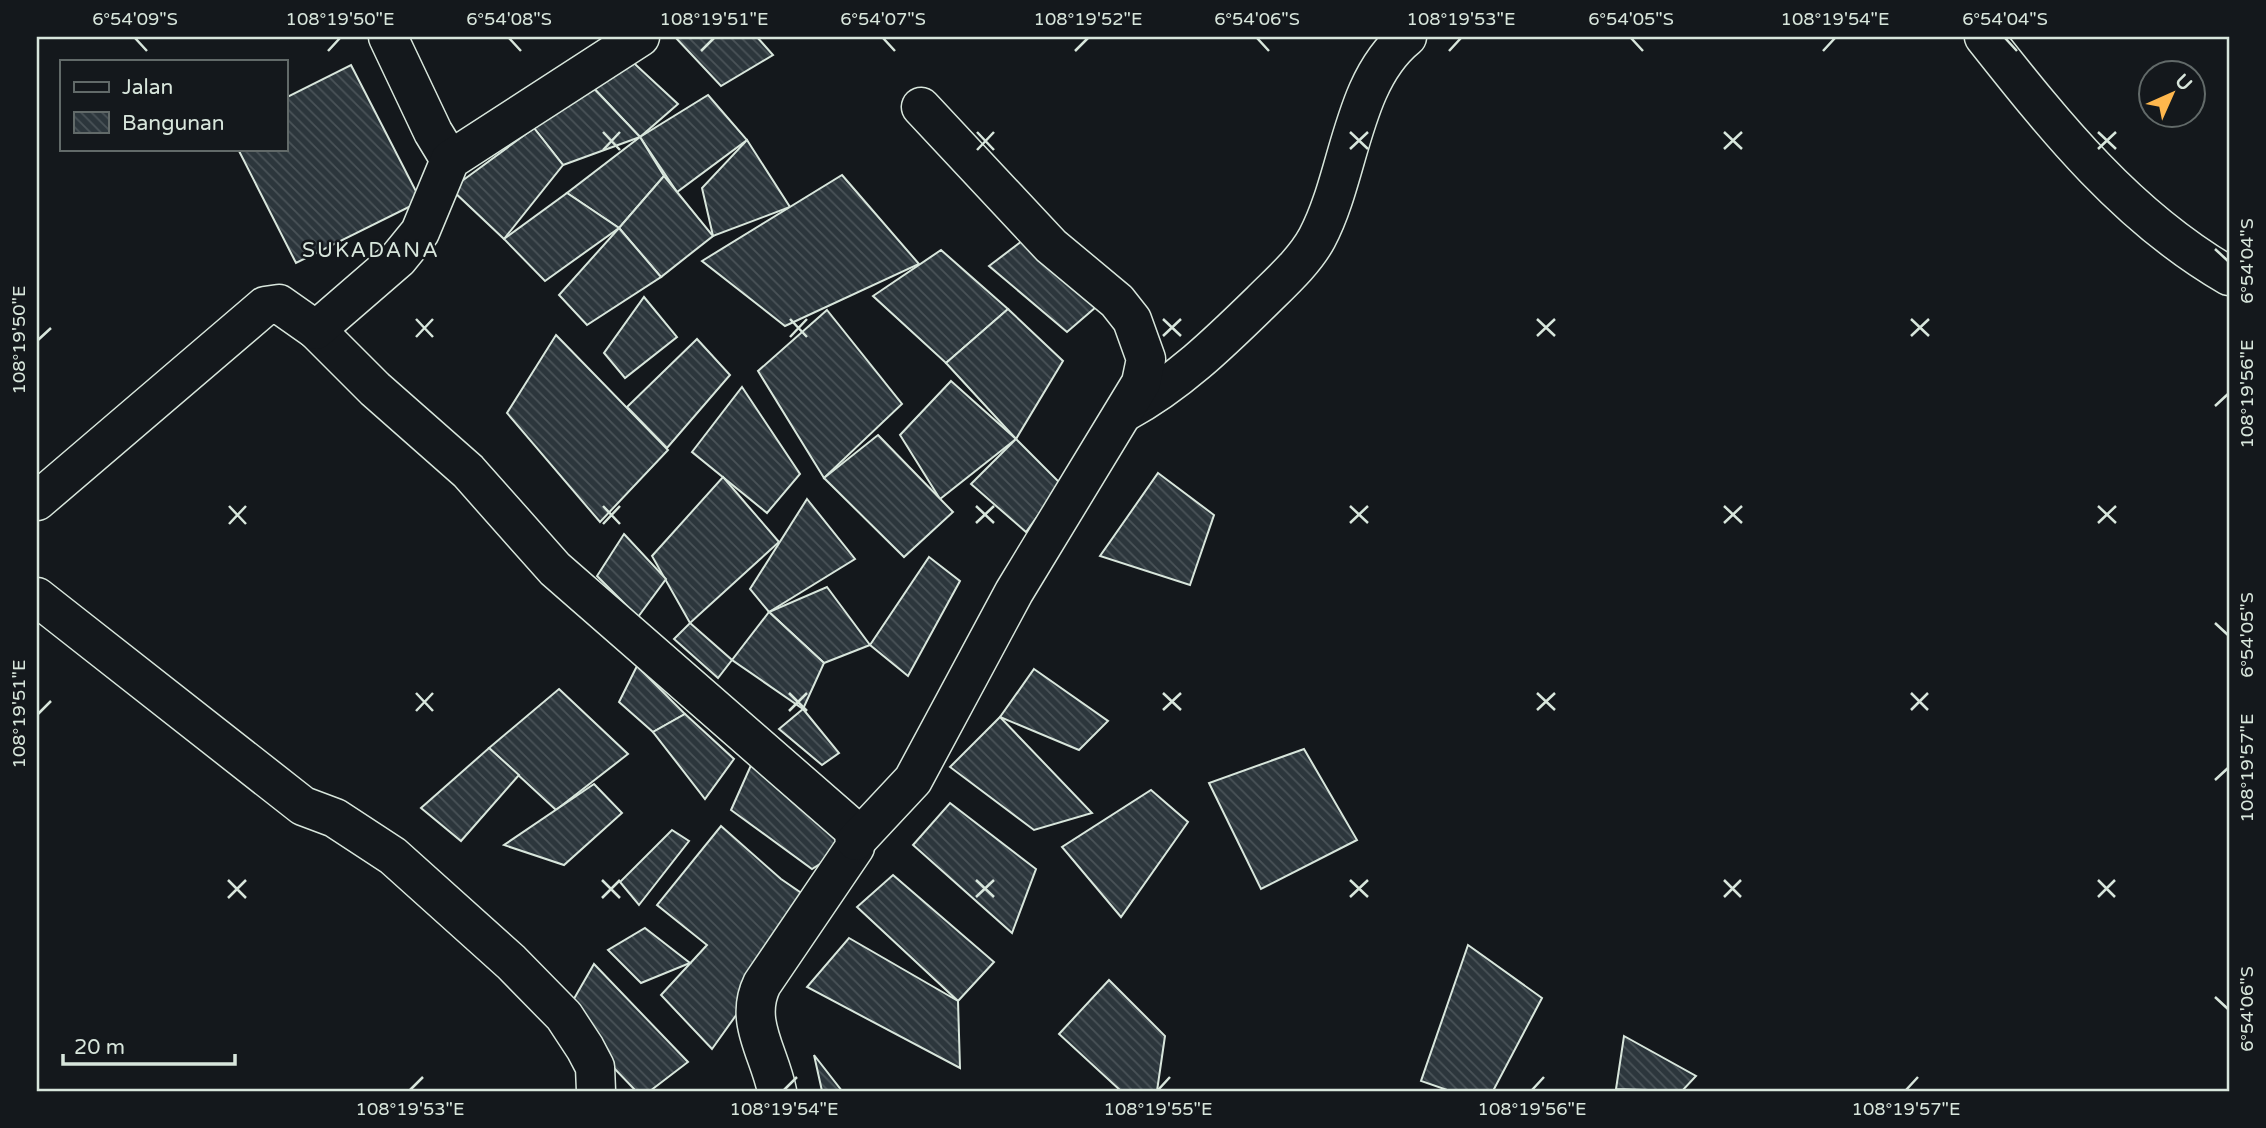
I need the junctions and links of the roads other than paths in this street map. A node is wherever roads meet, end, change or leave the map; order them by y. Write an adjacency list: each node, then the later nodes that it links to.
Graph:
1 (387, 37): 6 (street)
2 (640, 37): 6 (street)
3 (1407, 37): 9 (street)
4 (1984, 37): 7 (street)
5 (921, 107): 9 (street)
6 (450, 160): 8 (street)
7 (2229, 276)
8 (316, 330): 10 (street); 12 (street)
9 (1123, 413): 12 (street)
10 (37, 501)
11 (37, 597): 13 (street)
12 (856, 841): 14 (street)
13 (596, 1091)
14 (778, 1091)

